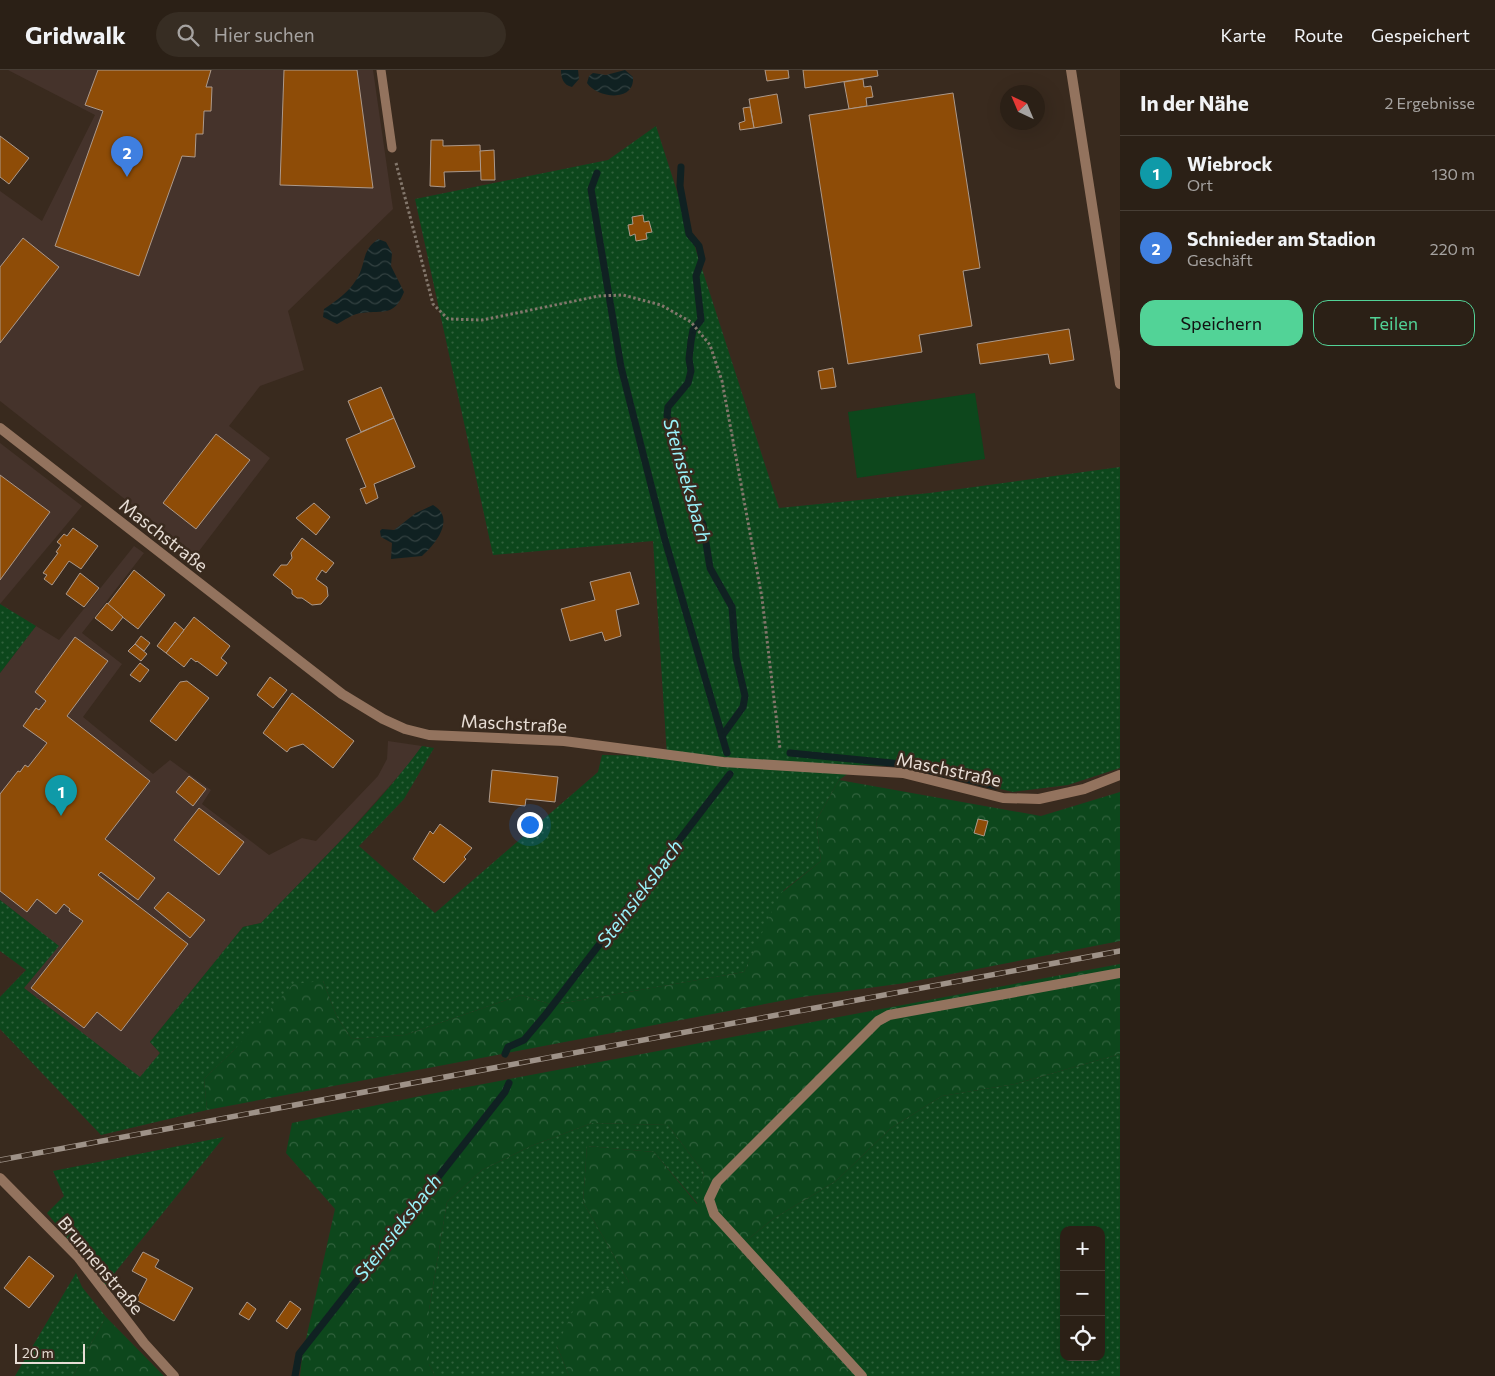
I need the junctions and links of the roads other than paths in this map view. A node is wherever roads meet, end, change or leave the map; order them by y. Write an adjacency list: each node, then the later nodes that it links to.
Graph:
1 (381, 70): 3 (lane)
2 (1071, 70): 4 (street)
3 (392, 148)
4 (1120, 384)
5 (0, 428): 6 (street, Maschstraße)
6 (1120, 775)
7 (1120, 972): 10 (street)
8 (1, 1181): 9 (street, Brunnenstraße)
9 (174, 1376)
10 (862, 1376)

